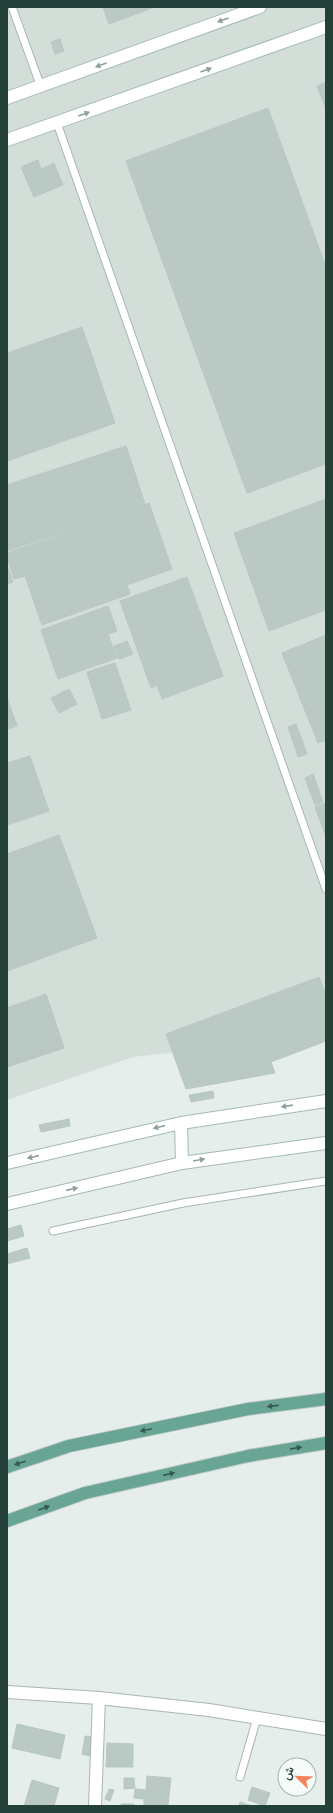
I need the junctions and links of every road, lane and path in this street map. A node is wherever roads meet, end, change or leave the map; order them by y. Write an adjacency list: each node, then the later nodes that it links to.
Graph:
1 (12, 7): 4 (lane)
2 (260, 7): 4 (street, one-way to 4)
3 (326, 27): 6 (street, one-way to 3)
4 (41, 87): 5 (street)
5 (7, 98)
6 (57, 123): 7 (street); 8 (lane)
7 (7, 140)
8 (326, 889)
9 (326, 1101): 10 (street, one-way to 10)
10 (181, 1122): 12 (street, one-way to 12); 13 (street)
11 (326, 1143): 13 (street, one-way to 11)
12 (7, 1163)
13 (182, 1163): 15 (street, one-way to 13)
14 (326, 1181): 16 (lane)
15 (7, 1204)
16 (53, 1231)
17 (326, 1400): 19 (main road, one-way to 19)
18 (326, 1443): 20 (main road, one-way to 18)
19 (7, 1467)
20 (7, 1521)
21 (7, 1692): 22 (street)
22 (99, 1698): 23 (street); 26 (street)
23 (257, 1718): 24 (street); 25 (lane)
24 (326, 1729)
25 (240, 1777)
26 (95, 1806)

